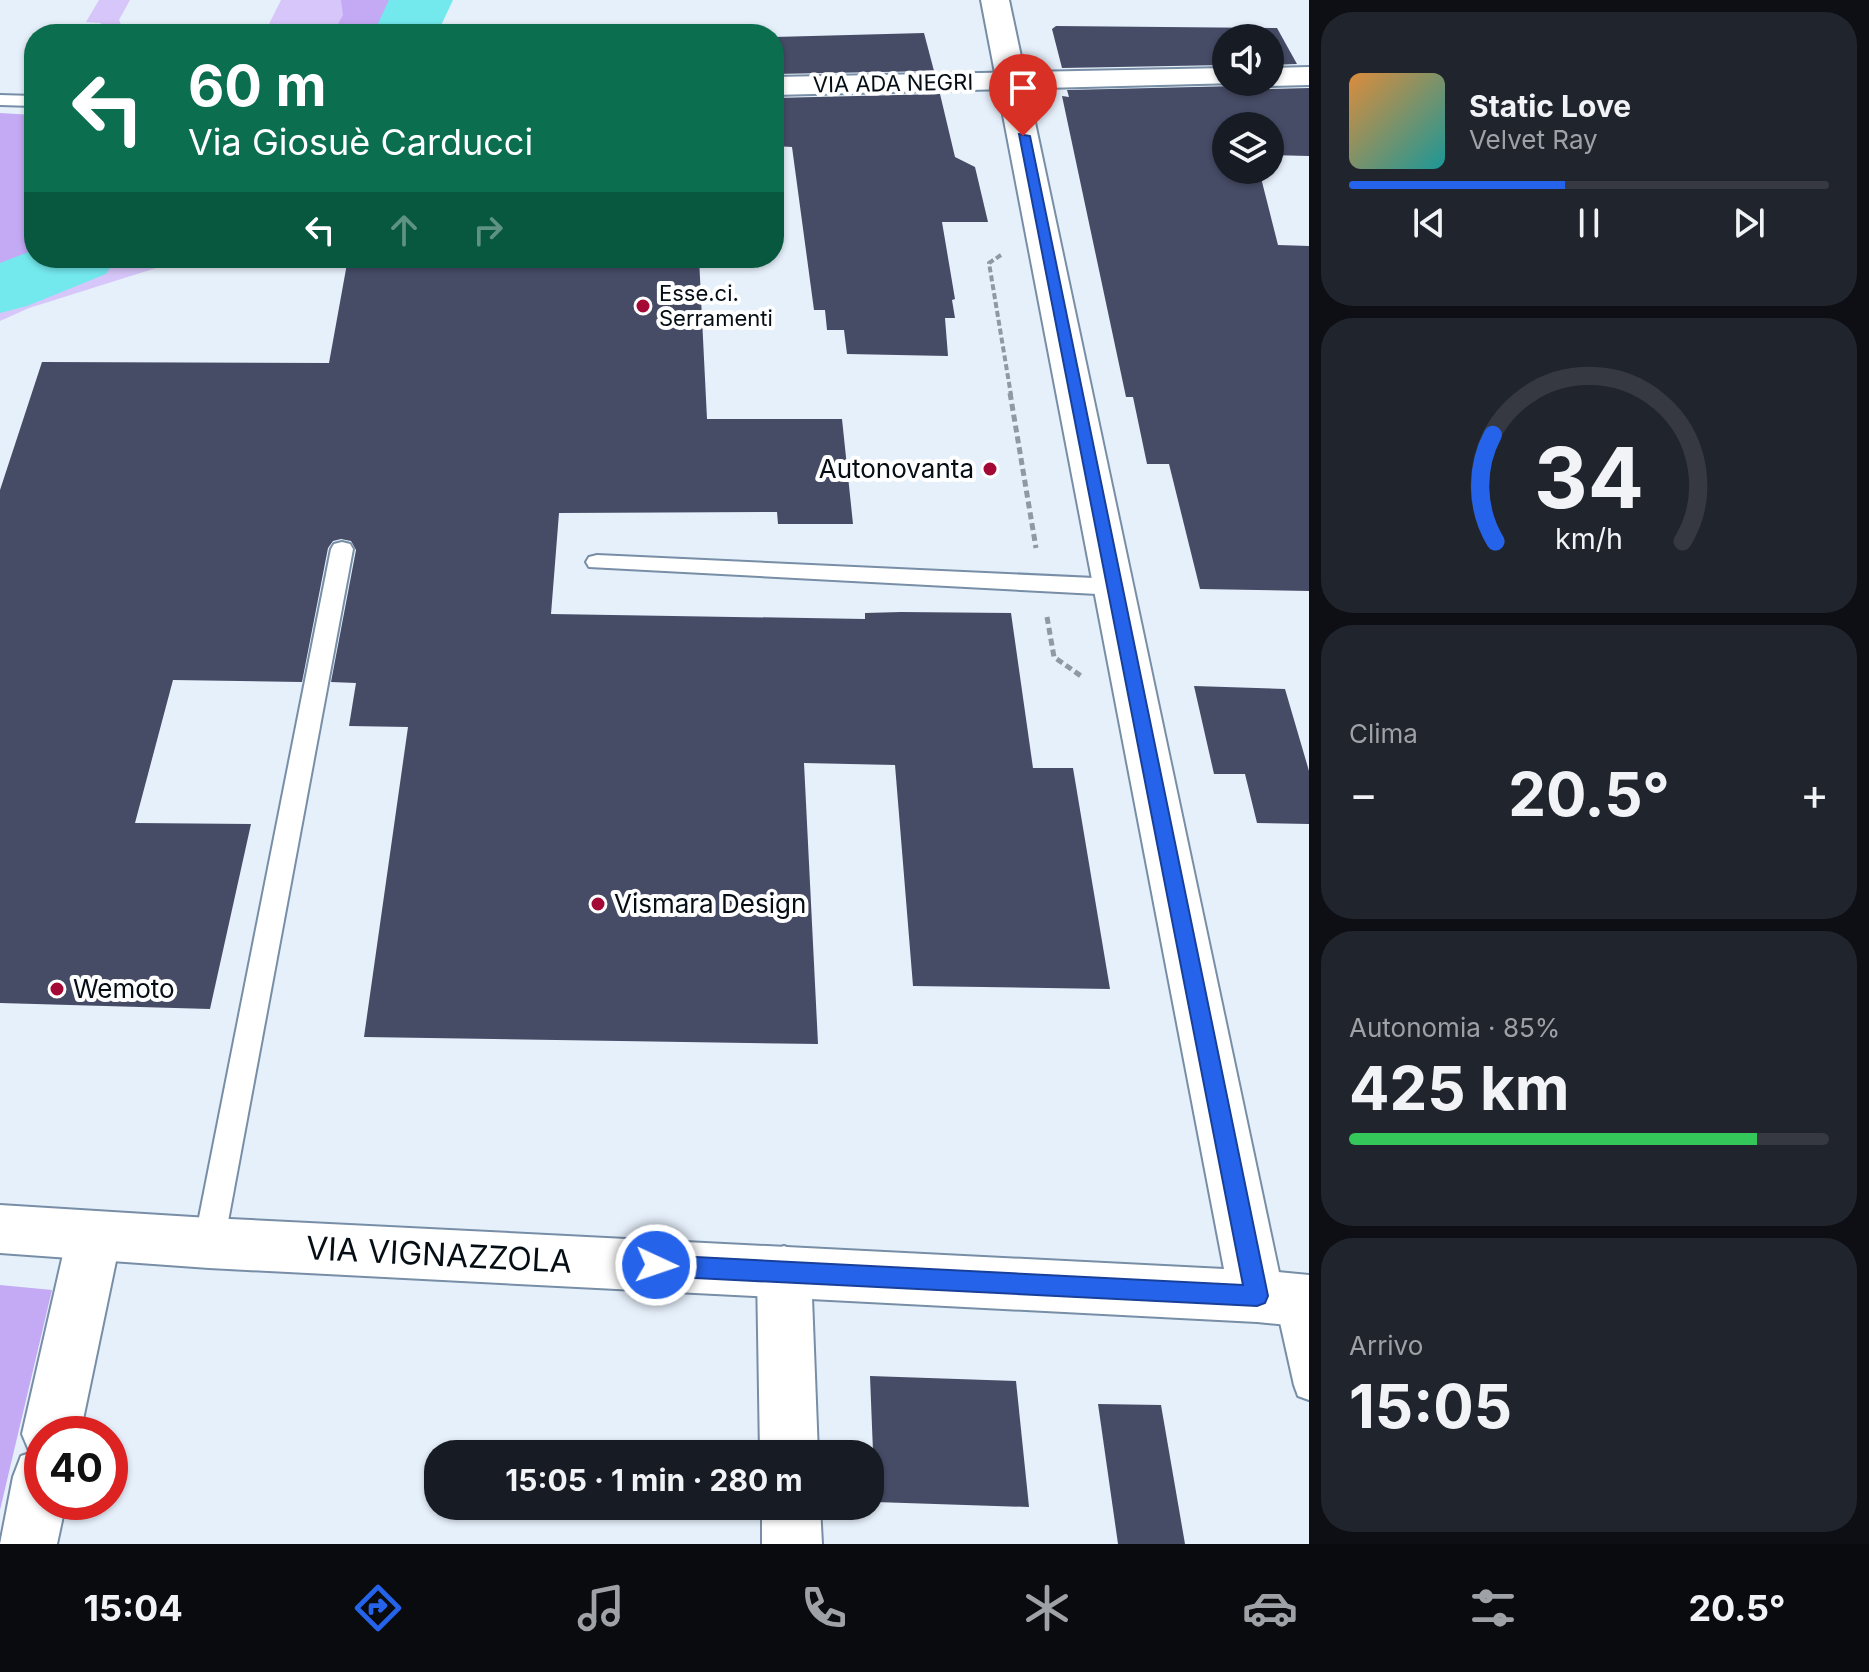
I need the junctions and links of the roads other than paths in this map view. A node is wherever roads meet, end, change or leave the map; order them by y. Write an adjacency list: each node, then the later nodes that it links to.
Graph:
1 (995, 0): 5 (street)
2 (1309, 76): 4 (street)
3 (1212, 77): 5 (street, VIA ADA NEGRI)
4 (1284, 77)
5 (1012, 79): 6 (street, VIA ADA NEGRI); 11 (street)
6 (784, 86)
7 (0, 100): 8 (lane)
8 (24, 101)
9 (342, 549): 14 (lane)
10 (597, 562): 11 (lane)
11 (1116, 587): 16 (street)
12 (0, 1229): 13 (street, VIA VIGNAZZOLA)
13 (94, 1237): 14 (street, VIA VIGNAZZOLA); 18 (street)
14 (209, 1243): 15 (street, VIA VIGNAZZOLA)
15 (784, 1271): 16 (street, VIA VIGNAZZOLA); 19 (street)
16 (1285, 1299): 17 (lane)
17 (1309, 1385)
18 (55, 1416)
19 (789, 1440)
20 (32, 1520): 22 (street)
21 (791, 1520): 23 (street)
22 (27, 1544)
23 (792, 1544)

